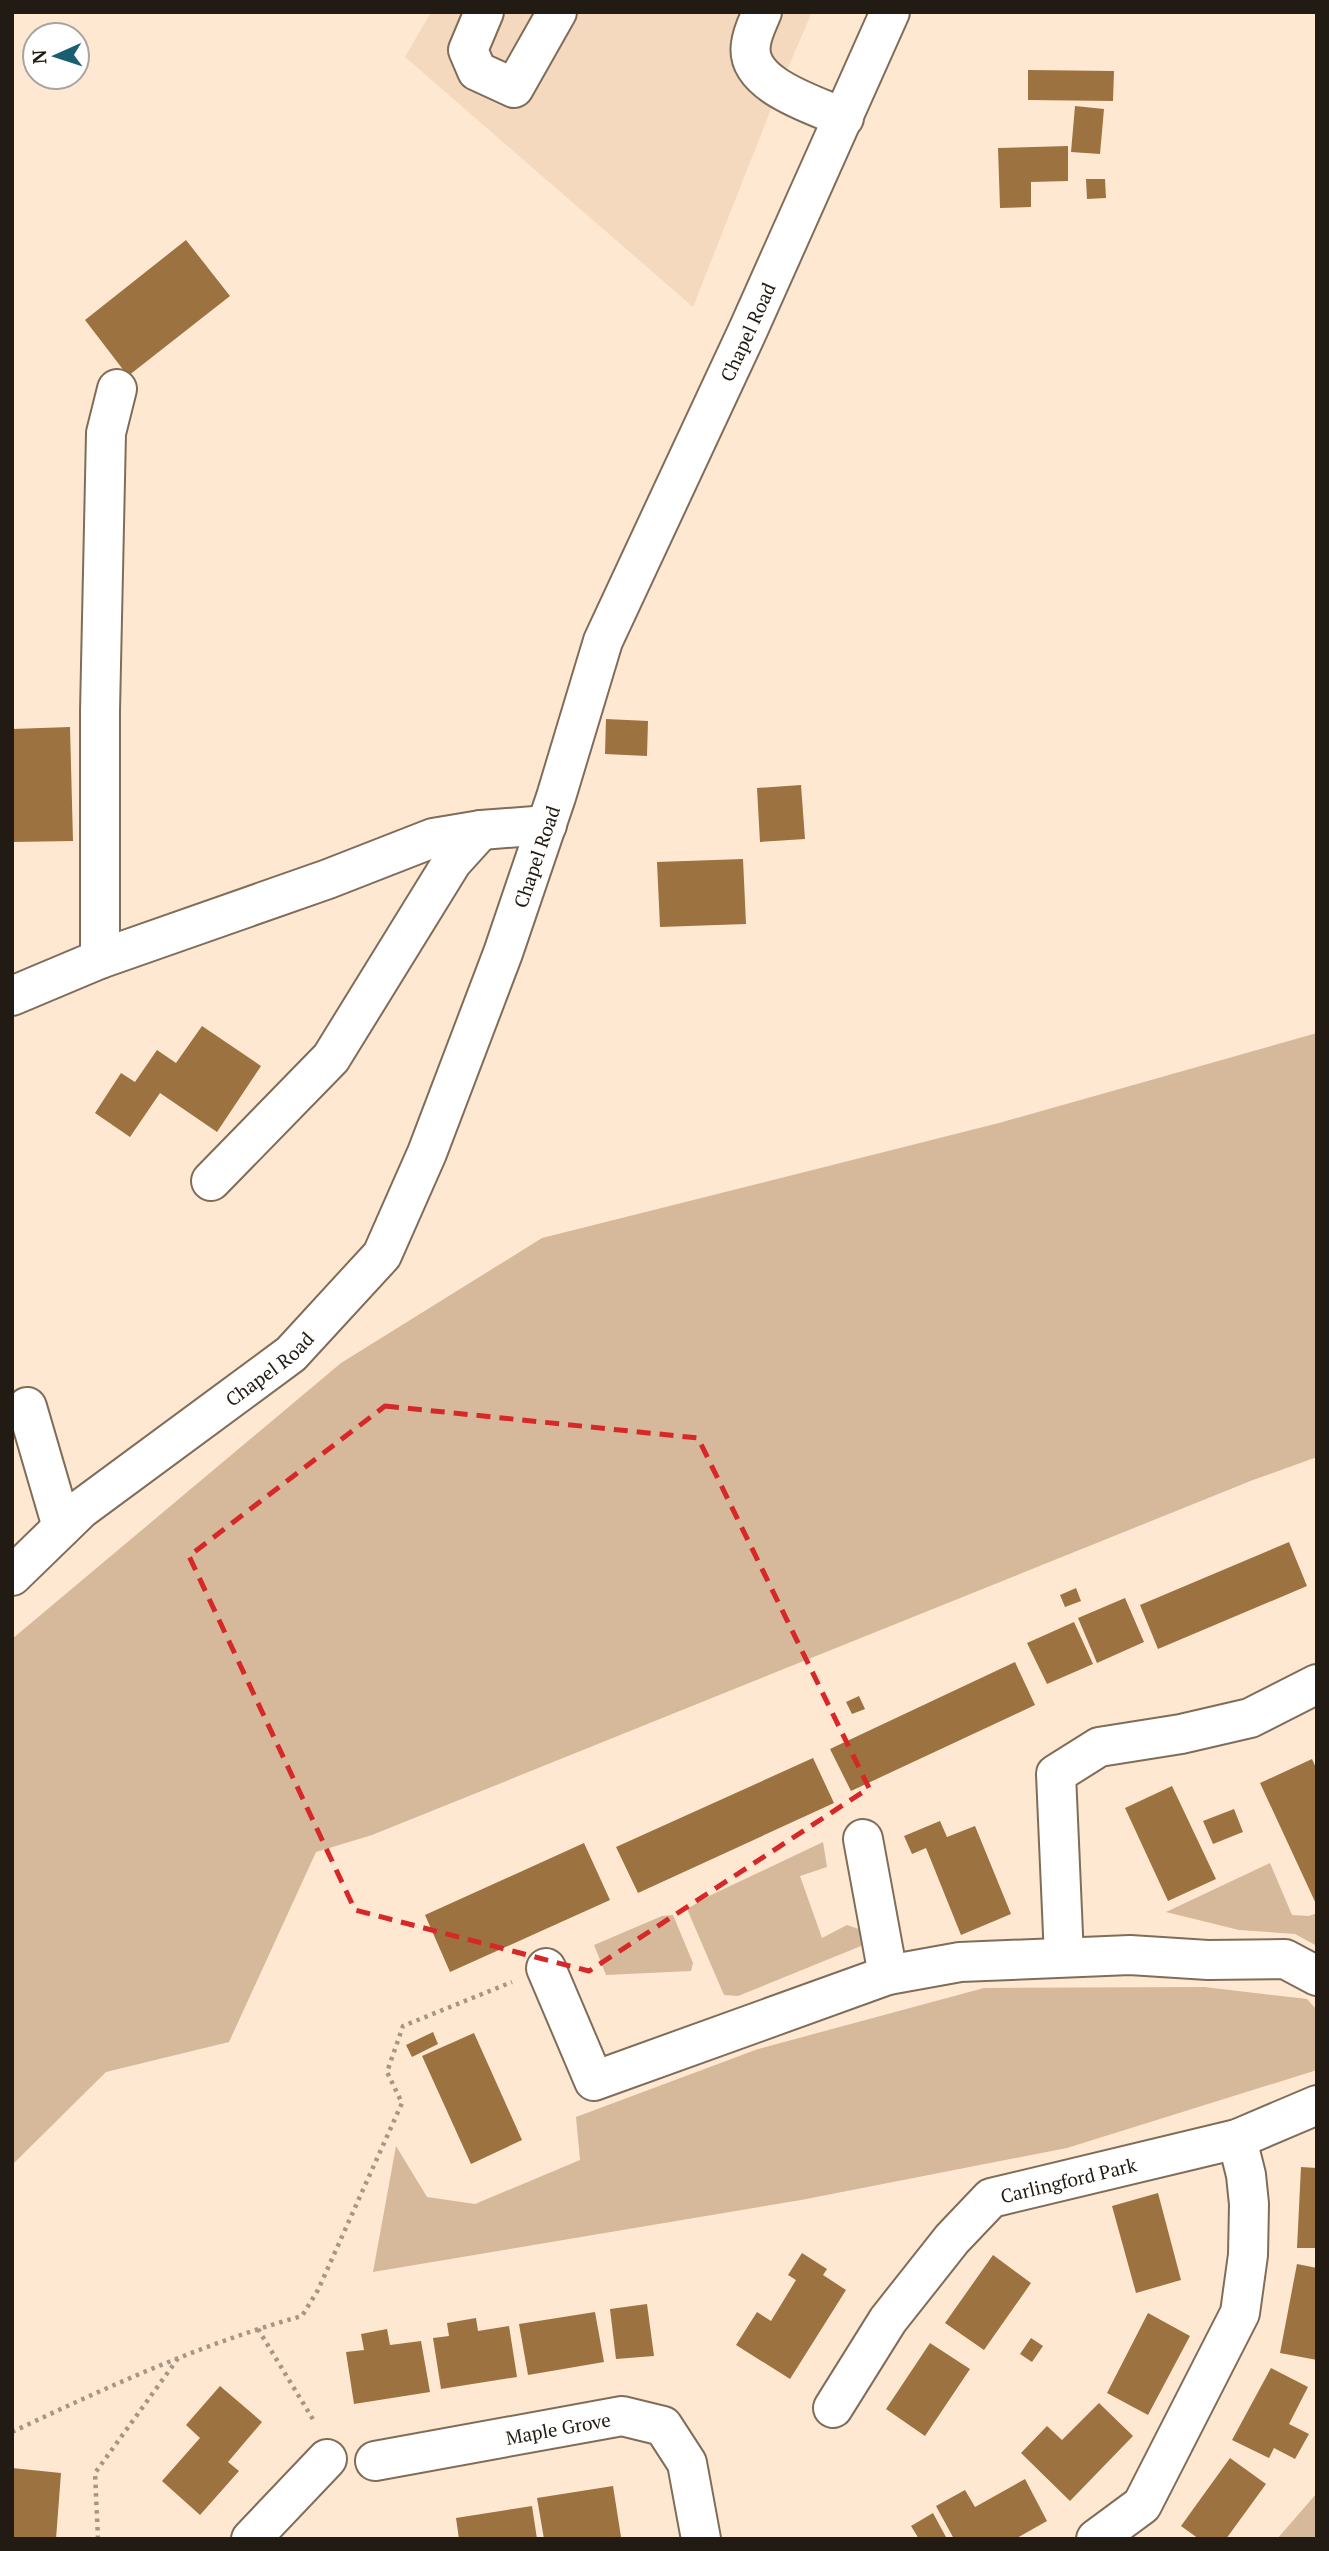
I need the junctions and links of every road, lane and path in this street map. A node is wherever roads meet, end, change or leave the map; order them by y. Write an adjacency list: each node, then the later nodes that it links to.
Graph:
1 (484, 12): 2 (street)
2 (557, 12)
3 (762, 12): 5 (street)
4 (891, 12): 5 (street, Chapel Road)
5 (844, 118): 7 (street, Chapel Road)
6 (117, 389): 9 (street)
7 (547, 825): 8 (street); 13 (street, Chapel Road)
8 (481, 830): 9 (street); 11 (street)
9 (100, 959): 10 (street)
10 (12, 996)
11 (211, 1181)
12 (27, 1407): 13 (street)
13 (62, 1527): 14 (street, Chapel Road)
14 (12, 1576)
15 (1317, 1684): 17 (street)
16 (863, 1839): 19 (street)
17 (1064, 1957): 19 (street); 20 (street)
18 (546, 1968): 19 (street); 23 (path)
19 (888, 1975)
20 (1317, 1976)
21 (1317, 2105): 22 (street, Carlingford Park)
22 (1237, 2139): 25 (street, Carlingford Park); 32 (street)
23 (258, 2329): 24 (path); 27 (path)
24 (179, 2356): 26 (path); 29 (path)
25 (833, 2408)
26 (12, 2432)
27 (327, 2459): 30 (street)
28 (375, 2461): 31 (street, Maple Grove)
29 (97, 2539)
30 (251, 2539)
31 (701, 2539)
32 (1096, 2539)

